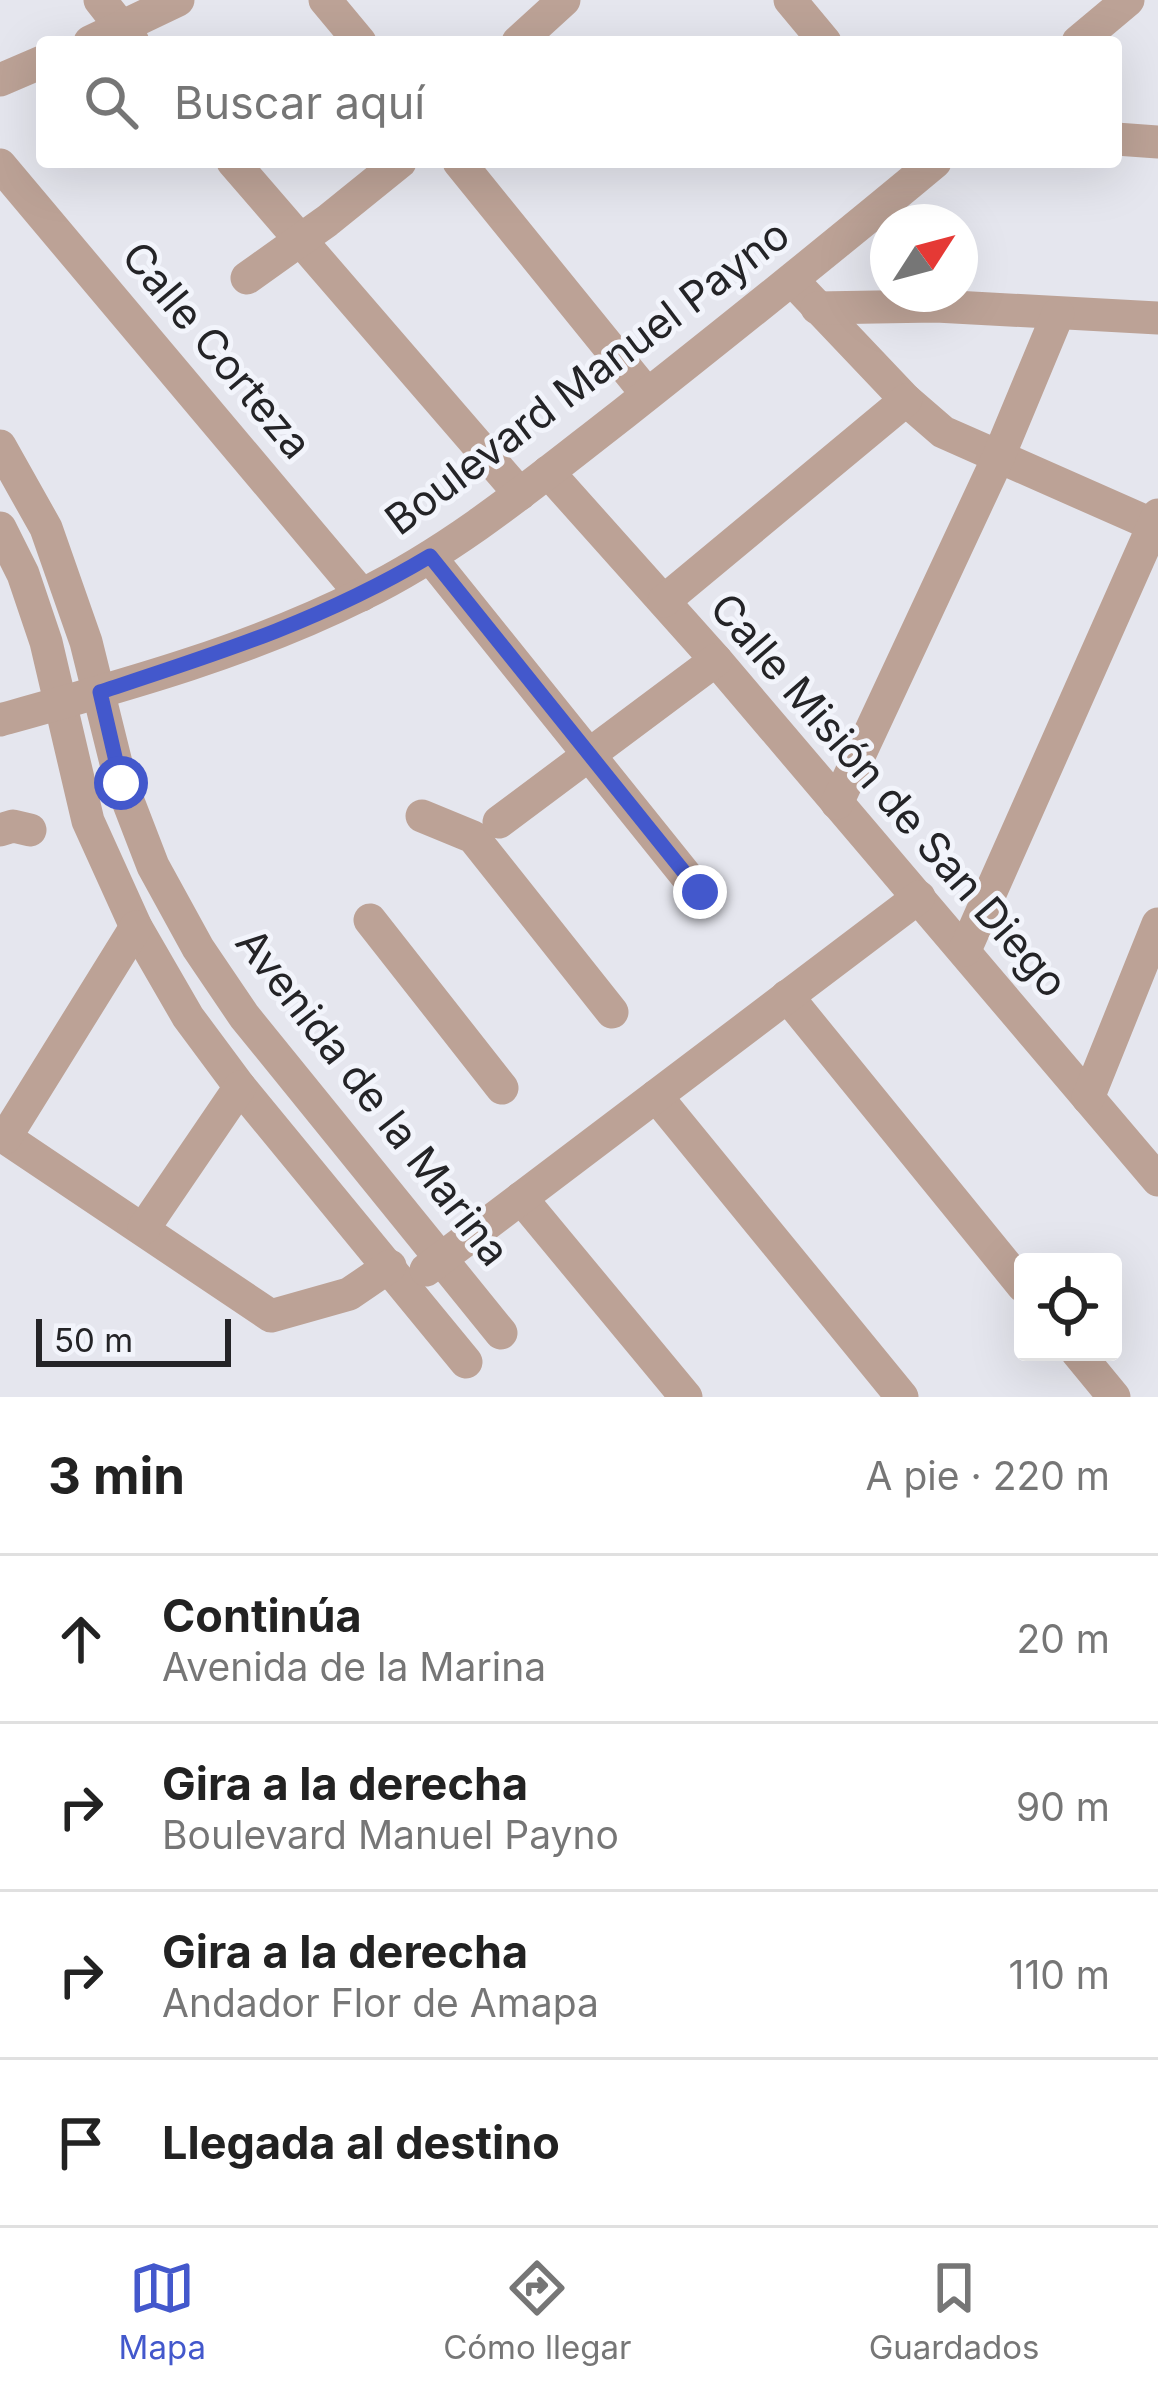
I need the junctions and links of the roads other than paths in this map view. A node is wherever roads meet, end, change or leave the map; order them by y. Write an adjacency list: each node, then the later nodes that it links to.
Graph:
1 (100, 0): 7 (street)
2 (178, 0): 7 (street)
3 (326, 0): 8 (street)
4 (564, 0): 9 (street)
5 (790, 0): 10 (street)
6 (1128, 0): 11 (street)
7 (128, 35)
8 (355, 36)
9 (525, 36)
10 (820, 36)
11 (1085, 36)
12 (36, 65): 13 (street)
13 (0, 80)
14 (1122, 139): 15 (street)
15 (1158, 142)
16 (0, 165): 36 (street, Calle Corteza)
17 (238, 168): 21 (street)
18 (393, 168): 21 (street)
19 (464, 168): 27 (street)
20 (924, 168): 23 (street, Boulevard Manuel Payno)
21 (314, 231): 22 (street); 32 (street)
22 (247, 278)
23 (793, 280): 24 (street); 27 (street, Boulevard Manuel Payno)
24 (818, 308): 25 (street); 28 (street)
25 (1058, 314): 26 (street); 30 (street)
26 (1158, 318)
27 (647, 394): 31 (street, Boulevard Manuel Payno)
28 (906, 400): 30 (street); 37 (street)
29 (0, 446): 39 (street, Avenida de la Marina)
30 (998, 458): 33 (street); 43 (street)
31 (548, 472): 32 (street, Boulevard Manuel Payno); 37 (street, Calle Misión de San Diego)
32 (520, 494): 35 (street, Boulevard Manuel Payno)
33 (1157, 522): 51 (street)
34 (0, 528): 40 (street)
35 (430, 556): 36 (street, Boulevard Manuel Payno); 42 (street)
36 (362, 595): 39 (street, Boulevard Manuel Payno)
37 (664, 601): 38 (street, Calle Misión de San Diego)
38 (716, 660): 42 (street); 43 (street, Calle Misión de San Diego)
39 (100, 692): 40 (street, Boulevard Manuel Payno); 62 (street, Avenida de la Marina)
40 (60, 705): 41 (street, Boulevard Manuel Payno); 50 (street)
41 (0, 720)
42 (590, 755): 45 (street); 46 (street)
43 (837, 803): 47 (street, Calle Misión de San Diego)
44 (422, 816): 53 (street)
45 (499, 822)
46 (700, 892)
47 (919, 897): 51 (street, Calle Misión de San Diego); 52 (street)
48 (370, 920): 55 (street)
49 (1158, 924): 57 (street)
50 (136, 927): 54 (street); 58 (street)
51 (965, 950): 57 (street, Calle Misión de San Diego)
52 (787, 996): 56 (street); 63 (street)
53 (612, 1012)
54 (240, 1087): 61 (street); 64 (street)
55 (502, 1088)
56 (656, 1096): 60 (street); 69 (street)
57 (1088, 1098): 59 (street, Calle Misión de San Diego)
58 (3, 1136): 61 (street)
59 (1158, 1180)
60 (521, 1198): 62 (street); 68 (street)
61 (144, 1228): 64 (street)
62 (442, 1258): 64 (street); 65 (street, Avenida de la Marina)
63 (1014, 1275)
64 (398, 1276): 67 (street)
65 (501, 1333)
66 (1084, 1361): 70 (street)
67 (466, 1362)
68 (686, 1397)
69 (902, 1397)
70 (1114, 1397)

